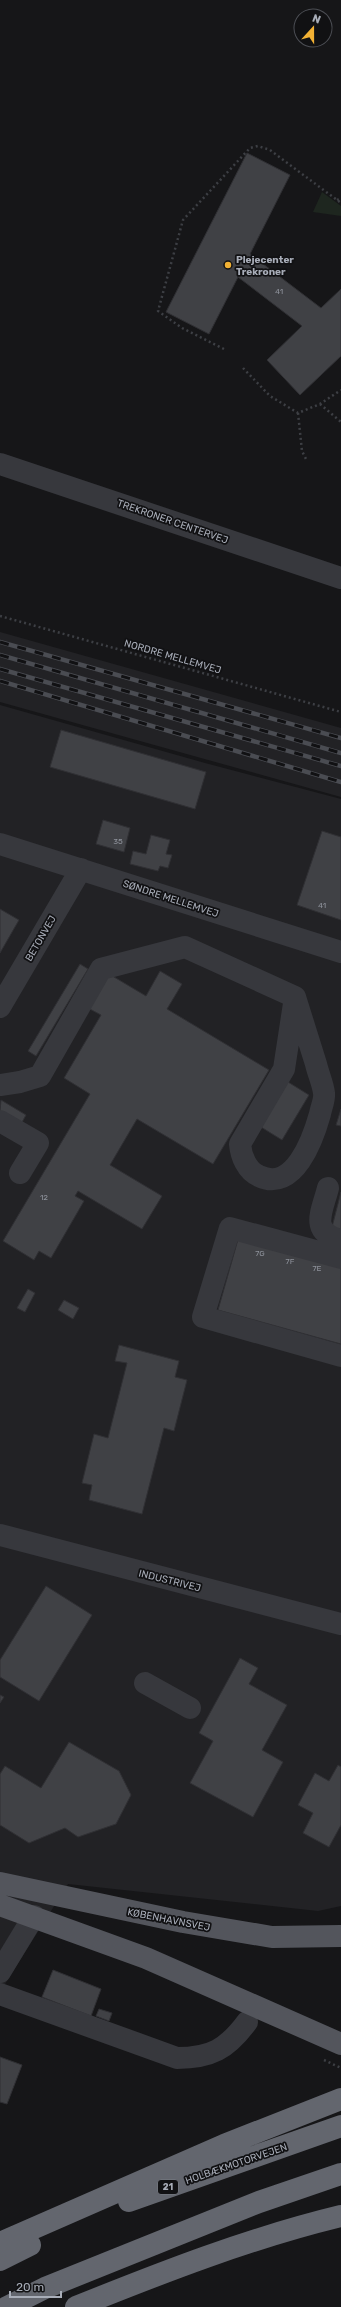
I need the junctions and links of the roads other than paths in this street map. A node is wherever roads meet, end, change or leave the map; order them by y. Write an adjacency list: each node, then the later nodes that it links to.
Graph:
1 (2, 463): 2 (street, TREKRONER CENTERVEJ)
2 (341, 578)
3 (0, 844): 4 (street, SØNDRE MELLEMVEJ)
4 (81, 869): 5 (street, SØNDRE MELLEMVEJ); 7 (street, BETONVEJ)
5 (341, 952)
6 (295, 997): 6 (street); 8 (street)
7 (0, 1007)
8 (0, 1085)
9 (0, 1121): 10 (street)
10 (20, 1173)
11 (328, 1188): 12 (street)
12 (341, 1240)
13 (341, 1258): 14 (street)
14 (341, 1356)
15 (0, 1535): 16 (street, INDUSTRIVEJ)
16 (339, 1619)
17 (145, 1683): 18 (street)
18 (190, 1708)
19 (0, 1882): 22 (main road, KØBENHAVNSVEJ)
20 (0, 1905): 21 (main road)
21 (34, 1916): 23 (street); 26 (main road)
22 (341, 1936)
23 (0, 1972)
24 (0, 1994): 25 (street)
25 (247, 2022)
26 (341, 2044)
27 (341, 2099): 31 (highway)
28 (341, 2126): 32 (highway, HOLBÆKMOTORVEJEN / 21)
29 (341, 2174): 33 (highway)
30 (341, 2216): 34 (highway)
31 (0, 2243)
32 (0, 2260)
33 (7, 2307)
34 (76, 2307)

